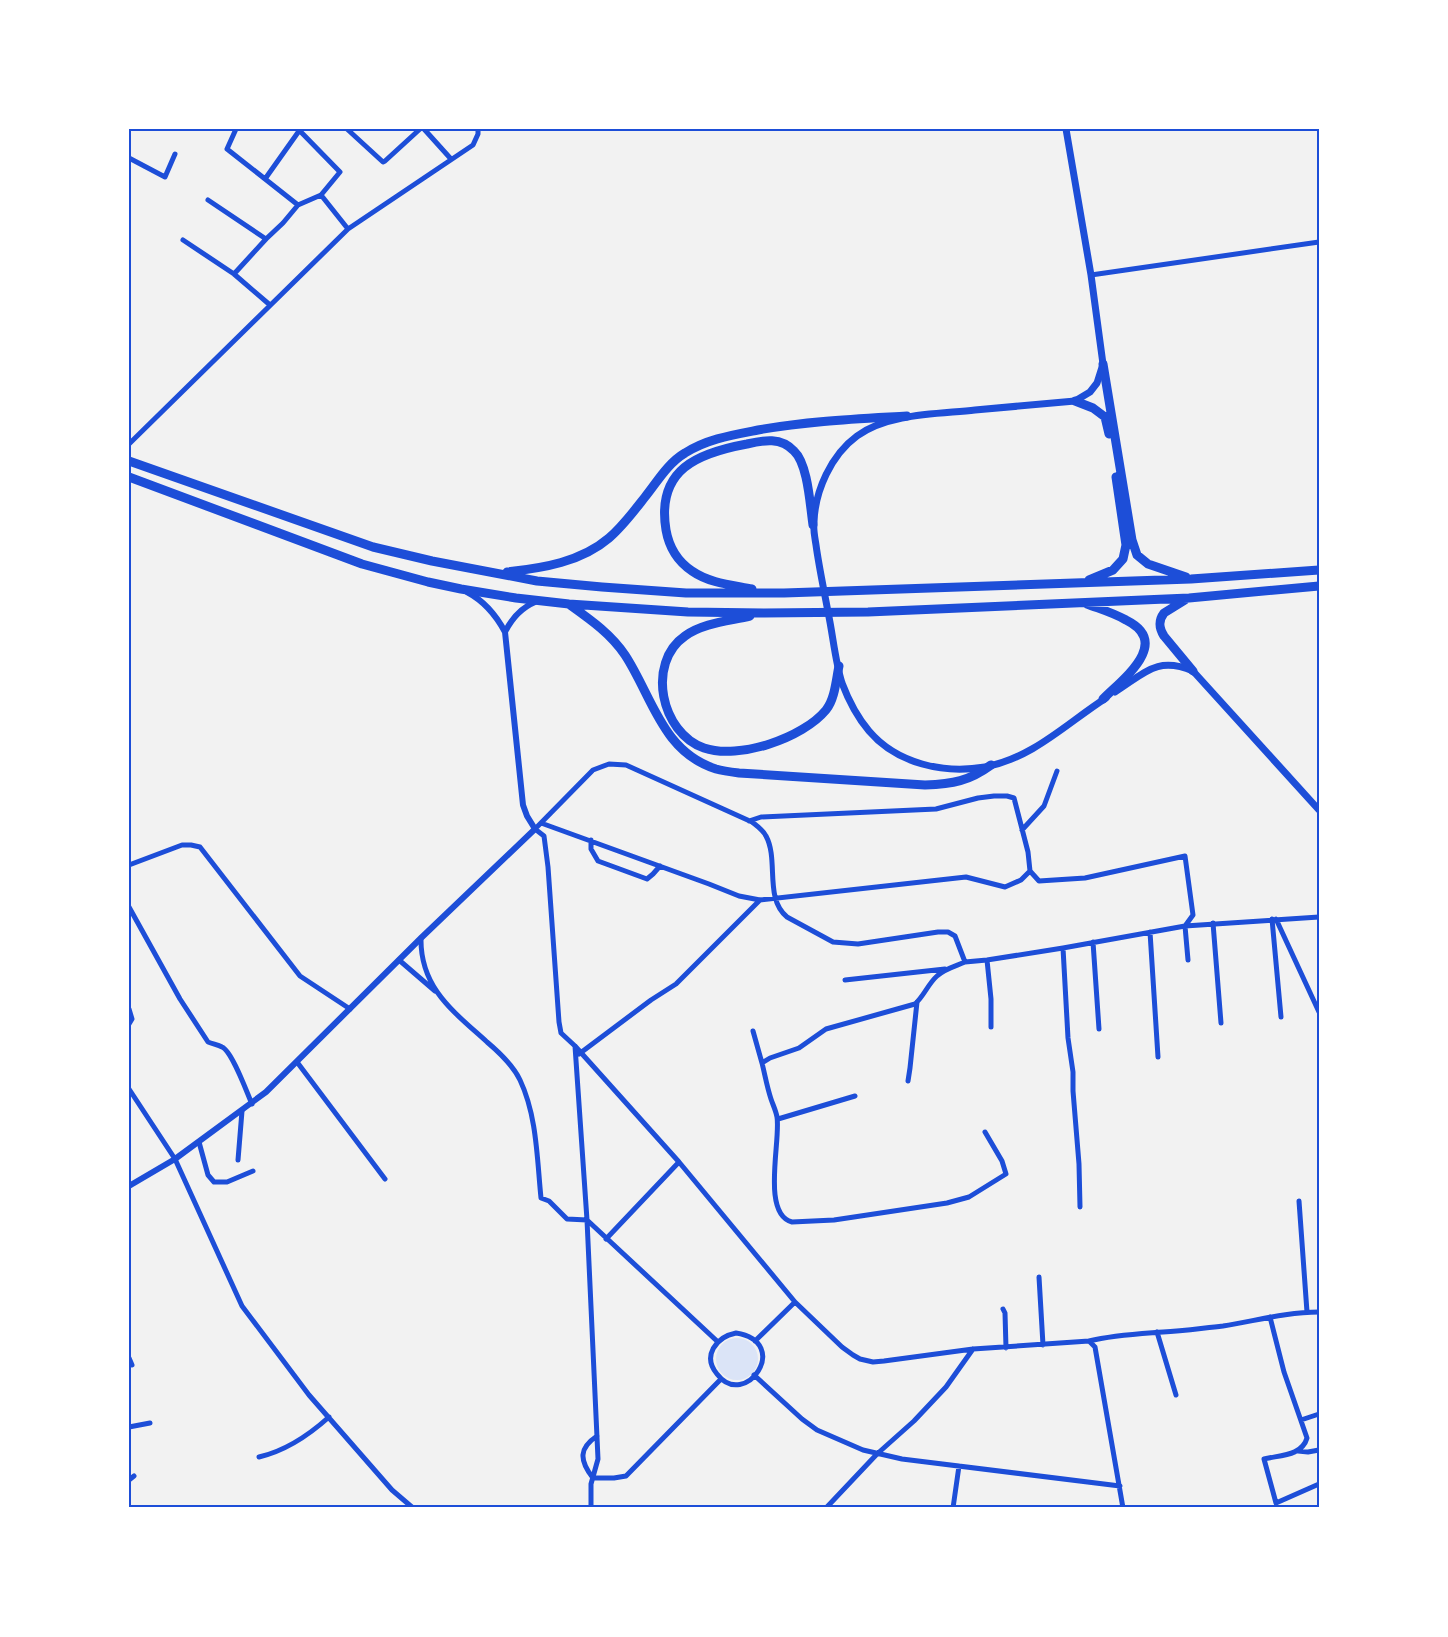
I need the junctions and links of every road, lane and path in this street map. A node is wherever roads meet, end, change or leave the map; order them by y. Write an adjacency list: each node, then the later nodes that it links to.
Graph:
1 (237, 129): 10 (street)
2 (347, 129): 3 (street)
3 (422, 129): 9 (street)
4 (478, 129): 9 (street)
5 (1066, 129): 19 (main road)
6 (298, 130): 10 (street); 11 (street)
7 (175, 154): 8 (street)
8 (129, 159)
9 (451, 159): 14 (street)
10 (264, 179): 13 (street)
11 (321, 195): 13 (street); 14 (street)
12 (208, 200): 15 (street)
13 (298, 205): 15 (street)
14 (348, 229): 20 (street)
15 (266, 239): 18 (street)
16 (183, 240): 18 (street)
17 (1319, 242): 19 (street)
18 (234, 274): 20 (street)
19 (1091, 275): 21 (main road)
20 (270, 305): 24 (street)
21 (1103, 364): 22 (main road); 30 (highway)
22 (1075, 401): 23 (main road); 31 (highway)
23 (907, 416): 27 (main road); 29 (highway)
24 (129, 444)
25 (129, 461): 29 (highway)
26 (129, 477): 33 (highway)
27 (813, 525): 34 (highway); 41 (main road)
28 (1319, 570): 30 (highway)
29 (497, 573): 34 (highway)
30 (1191, 579): 31 (highway)
31 (1082, 582): 34 (highway)
32 (1319, 586): 35 (highway)
33 (461, 589): 36 (highway); 40 (street)
34 (784, 593)
35 (1189, 598): 37 (highway); 42 (highway)
36 (539, 600): 38 (highway); 40 (street)
37 (1082, 602): 39 (highway); 43 (highway)
38 (568, 604): 39 (highway); 44 (highway)
39 (764, 613): 41 (highway)
40 (505, 632): 49 (street)
41 (839, 666): 44 (main road)
42 (1193, 671): 43 (main road); 46 (main road)
43 (1103, 699): 44 (main road)
44 (992, 765)
45 (1056, 771): 50 (street)
46 (1319, 810)
47 (749, 821): 48 (street); 50 (street); 55 (street)
48 (541, 823): 49 (street); 51 (street)
49 (535, 829): 63 (street); 83 (street)
50 (1022, 830): 54 (street)
51 (591, 840): 53 (street); 53 (street)
52 (129, 865): 75 (street)
53 (660, 866): 56 (street)
54 (1030, 871): 55 (street); 61 (street)
55 (776, 899): 56 (street); 69 (street)
56 (760, 900): 83 (street)
57 (129, 907): 90 (street)
58 (1319, 917): 59 (street)
59 (1274, 919): 60 (street); 76 (street); 77 (street)
60 (1213, 923): 61 (street); 78 (street)
61 (1185, 926): 62 (street); 68 (street)
62 (1150, 932): 64 (street); 84 (street)
63 (421, 938): 66 (street); 72 (street)
64 (1093, 942): 65 (street); 81 (street)
65 (1063, 948): 67 (street); 102 (street)
66 (399, 960): 72 (street); 75 (street)
67 (987, 960): 69 (street); 80 (street)
68 (1188, 960)
69 (965, 962): 70 (street)
70 (948, 969): 71 (street); 73 (street)
71 (845, 980)
72 (436, 992): 103 (street)
73 (917, 1002): 86 (street); 87 (street)
74 (129, 1009): 79 (street)
75 (350, 1009): 85 (street)
76 (1319, 1012)
77 (1281, 1017)
78 (1221, 1023)
79 (129, 1024)
80 (991, 1027)
81 (1099, 1029)
82 (753, 1031): 86 (street)
83 (579, 1055): 97 (street); 103 (street)
84 (1158, 1057)
85 (297, 1062): 90 (street); 99 (street)
86 (762, 1063): 92 (street)
87 (908, 1081)
88 (129, 1089): 95 (street)
89 (855, 1096): 92 (street)
90 (252, 1104): 91 (street)
91 (242, 1111): 94 (street); 96 (street)
92 (778, 1119): 93 (street)
93 (985, 1132)
94 (199, 1142): 95 (street); 98 (street)
95 (175, 1160): 100 (street); 124 (street)
96 (237, 1160)
97 (679, 1162): 104 (street); 106 (street)
98 (253, 1171)
99 (385, 1179)
100 (129, 1186)
101 (1299, 1201): 108 (street)
102 (1080, 1207)
103 (587, 1220): 104 (street); 128 (street)
104 (606, 1239): 114 (street)
105 (1039, 1277): 115 (street)
106 (795, 1302): 112 (street); 117 (street)
107 (1003, 1309): 116 (street)
108 (1307, 1312): 109 (street); 110 (street)
109 (1319, 1312)
110 (1270, 1317): 111 (street); 125 (street)
111 (1157, 1332): 113 (street); 122 (street)
112 (755, 1341): 114 (street); 120 (street)
113 (1089, 1341): 115 (street); 136 (street)
114 (718, 1342): 121 (street)
115 (1043, 1345): 116 (street)
116 (1006, 1348): 117 (street)
117 (973, 1349): 131 (street)
118 (129, 1358): 119 (street)
119 (132, 1365)
120 (754, 1375): 121 (street); 131 (street)
121 (721, 1379): 134 (street)
122 (1176, 1395)
123 (1319, 1414): 125 (street)
124 (328, 1418): 132 (street); 137 (street)
125 (1301, 1420): 130 (street)
126 (150, 1423): 127 (street)
127 (129, 1427)
128 (597, 1436): 134 (street); 134 (street)
129 (1319, 1450): 130 (street)
130 (1298, 1451): 135 (street)
131 (877, 1454): 133 (street); 139 (street)
132 (259, 1457)
133 (959, 1466): 136 (street); 140 (street)
134 (592, 1478): 138 (street)
135 (1319, 1484)
136 (1120, 1486): 141 (street)
137 (413, 1508)
138 (591, 1508)
139 (826, 1508)
140 (953, 1508)
141 (1123, 1508)

